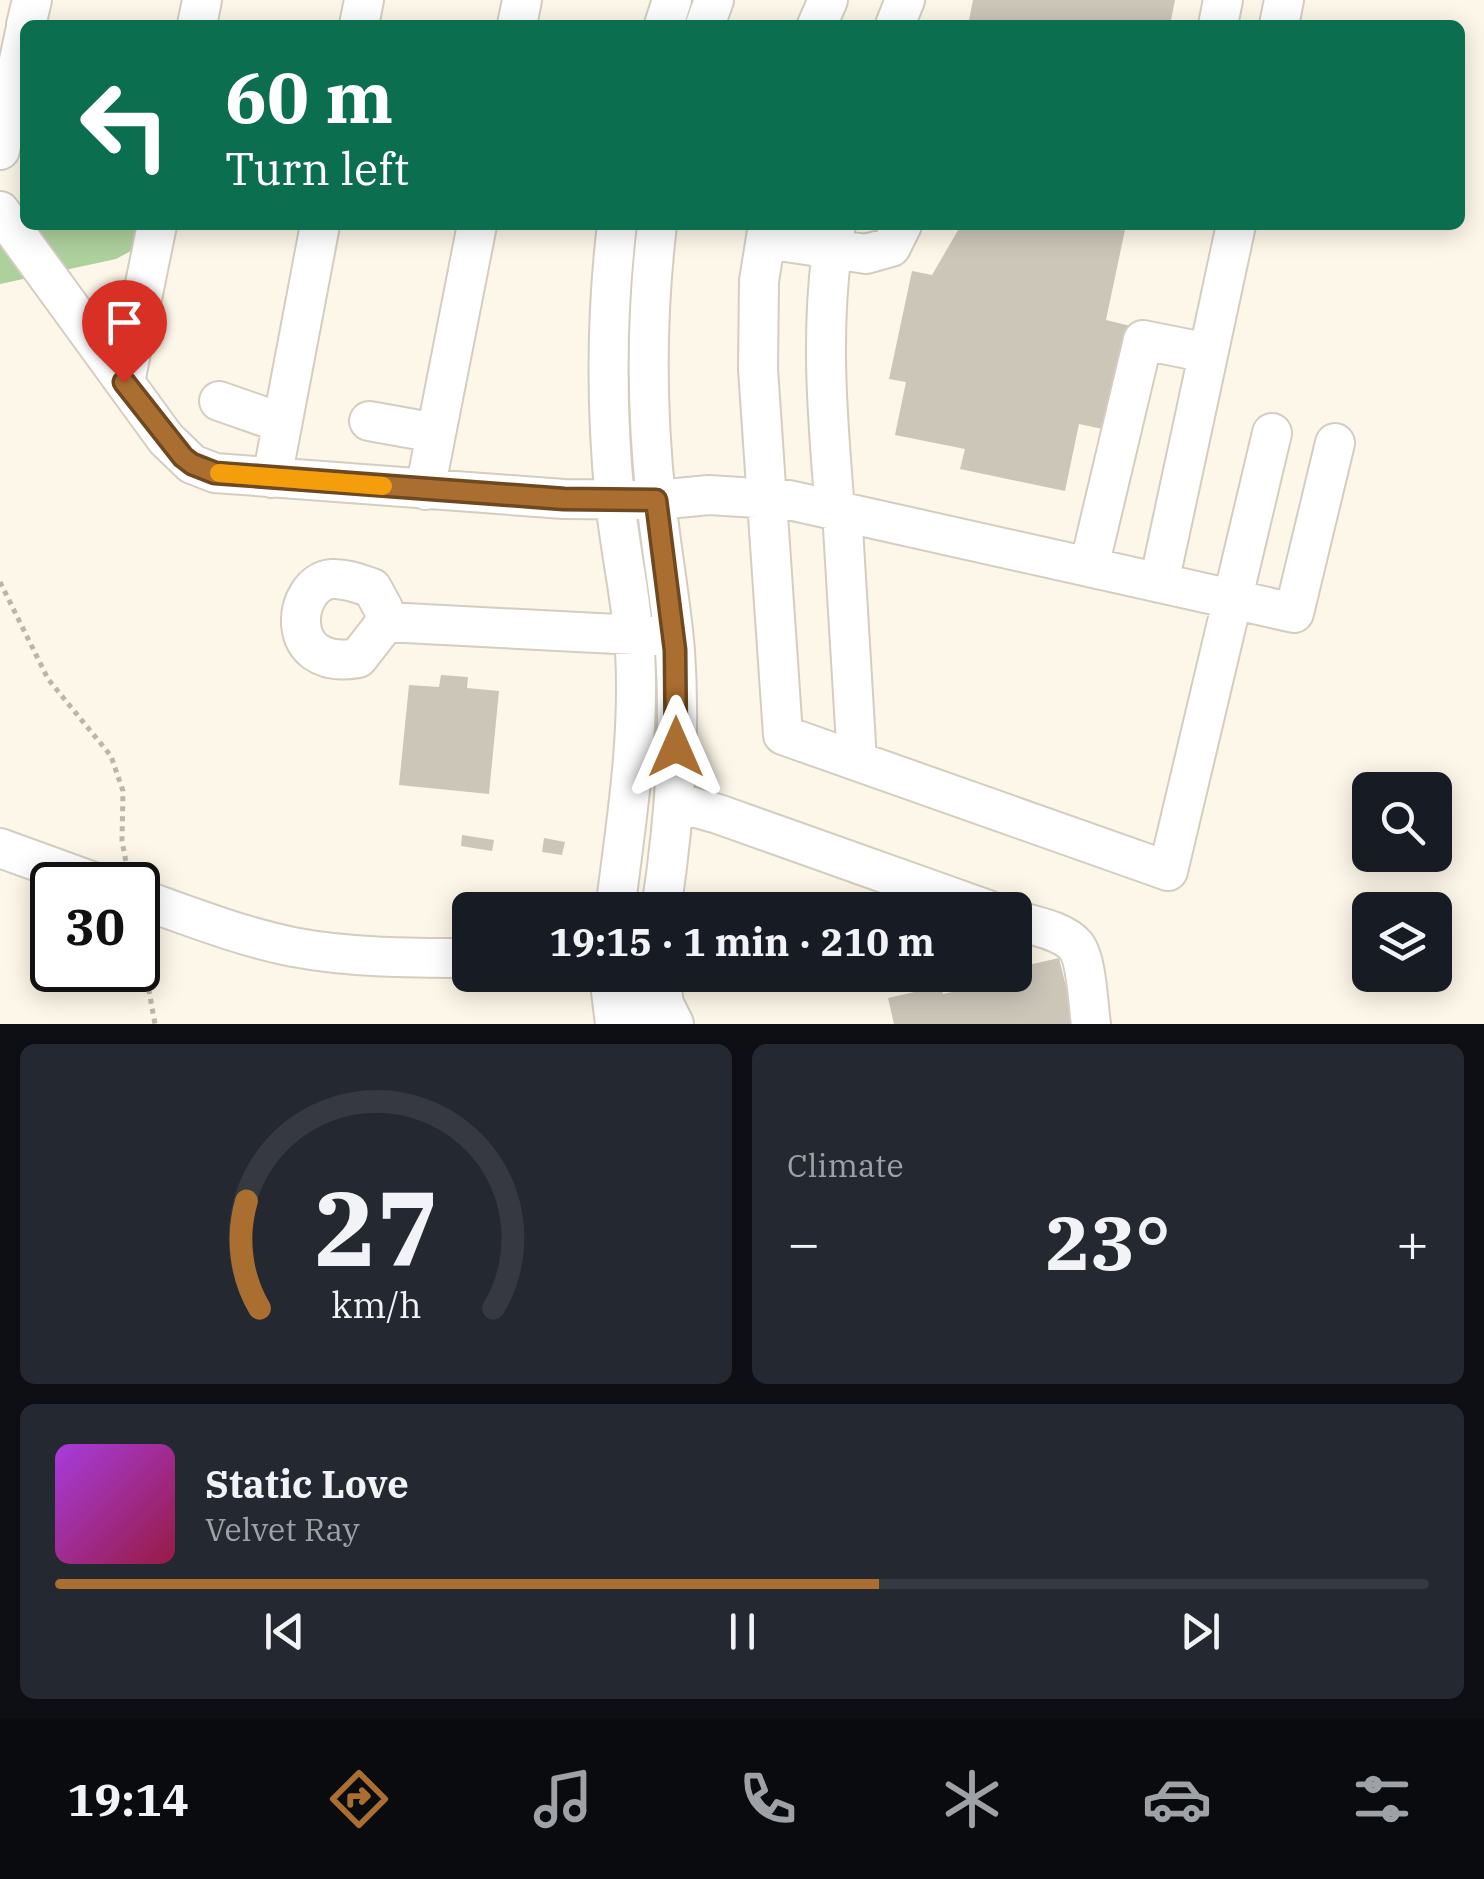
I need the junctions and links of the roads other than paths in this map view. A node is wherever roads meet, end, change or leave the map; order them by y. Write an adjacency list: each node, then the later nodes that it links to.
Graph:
1 (20, 56): 2 (street)
2 (0, 150)
3 (0, 211): 14 (street)
4 (155, 230): 14 (street)
5 (319, 230): 17 (street)
6 (476, 230): 18 (street)
7 (617, 230): 24 (street)
8 (657, 230): 25 (street)
9 (900, 230): 12 (street)
10 (1235, 230): 13 (street)
11 (767, 232): 12 (street); 23 (street)
12 (833, 238): 26 (street)
13 (1208, 353): 27 (street); 28 (street)
14 (124, 382): 21 (street)
15 (219, 401): 17 (street)
16 (369, 421): 18 (street)
17 (282, 423): 21 (street)
18 (436, 432): 22 (street)
19 (1272, 433): 29 (street)
20 (1335, 443): 29 (street)
21 (272, 478): 22 (street)
22 (424, 490): 24 (street)
23 (769, 498): 25 (street); 26 (street); 33 (street)
24 (615, 500): 25 (street); 32 (street)
25 (656, 500): 31 (street)
26 (838, 511): 27 (street); 33 (street)
27 (1089, 567): 28 (street)
28 (1159, 583): 29 (street)
29 (1234, 599): 33 (street)
30 (386, 622): 32 (street)
31 (673, 636): 32 (street); 34 (street)
32 (634, 637): 37 (street)
33 (857, 761)
34 (675, 802): 38 (street); 39 (street)
35 (0, 848): 36 (street)
36 (47, 862)
37 (617, 892)
38 (663, 892)
39 (937, 892)
40 (160, 901): 42 (street)
41 (1032, 926): 49 (street)
42 (452, 958)
43 (611, 992): 46 (street)
44 (636, 992): 47 (street)
45 (662, 992): 48 (street)
46 (615, 1024)
47 (652, 1024)
48 (674, 1024)
49 (1091, 1024)

